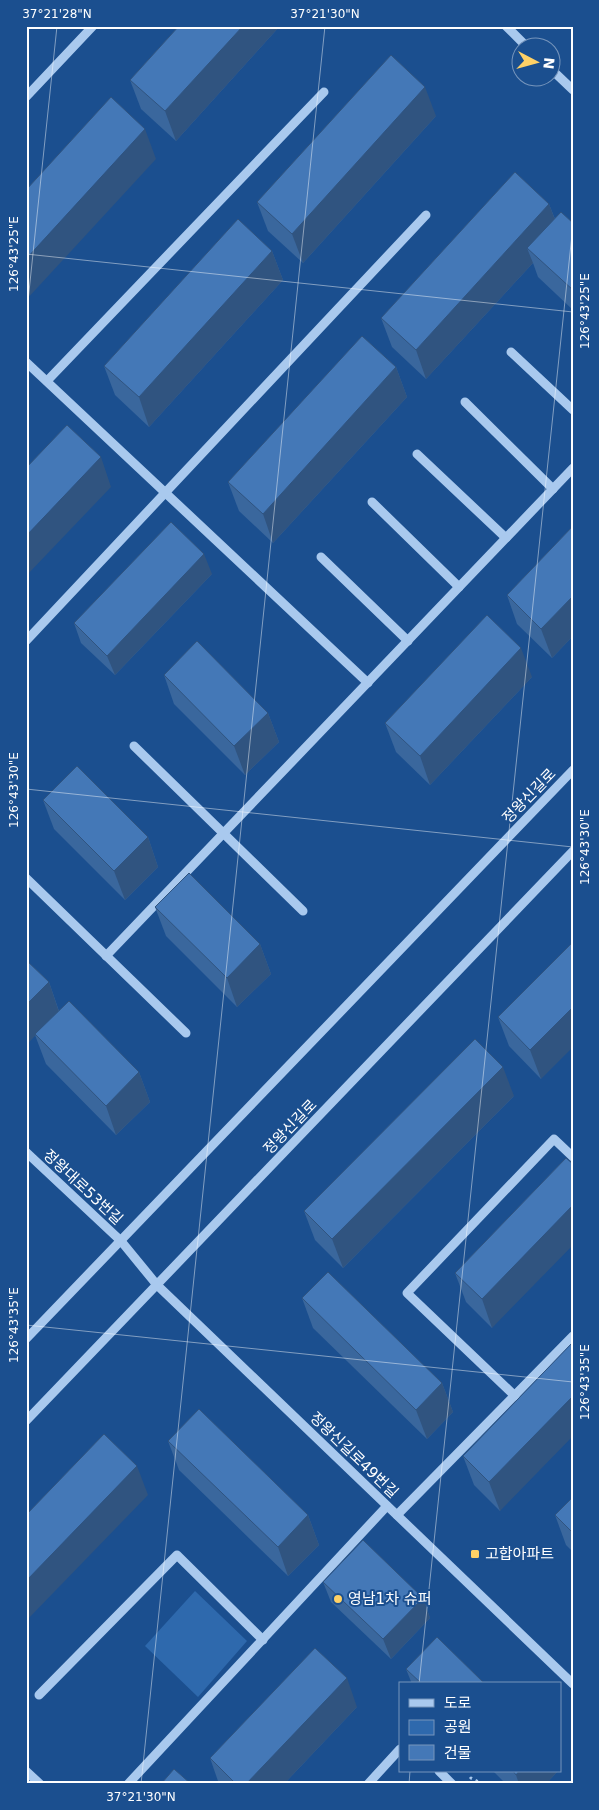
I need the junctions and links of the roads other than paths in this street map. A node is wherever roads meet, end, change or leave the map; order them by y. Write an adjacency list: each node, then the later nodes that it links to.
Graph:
1 (93, 26): 7 (street)
2 (506, 26): 3 (street)
3 (518, 38)
4 (562, 80): 5 (street)
5 (573, 90)
6 (324, 92): 11 (street)
7 (26, 97)
8 (426, 215): 17 (street)
9 (511, 352): 13 (street)
10 (26, 362): 11 (street)
11 (47, 382): 17 (street)
12 (465, 402): 16 (street)
13 (573, 410)
14 (417, 454): 19 (street)
15 (573, 468): 16 (street)
16 (553, 489): 19 (street)
17 (166, 494): 22 (street); 24 (street)
18 (372, 502): 21 (street)
19 (506, 538): 21 (street)
20 (321, 557): 23 (street)
21 (459, 588): 23 (street)
22 (26, 641)
23 (408, 641): 24 (street)
24 (368, 683): 27 (street)
25 (134, 746): 27 (street)
26 (573, 770): 35 (street, 정왕신길로)
27 (224, 834): 30 (street); 31 (street)
28 (573, 851): 36 (street, 정왕신길로)
29 (26, 878): 31 (street)
30 (303, 911)
31 (106, 956): 32 (street)
32 (186, 1033)
33 (571, 1150): 39 (street)
34 (26, 1152): 35 (street, 정왕대로53번길)
35 (121, 1241): 36 (street, 정왕신길로49번길); 38 (street, 정왕신길로)
36 (157, 1285): 40 (street, 정왕신길로); 41 (street, 정왕신길로49번길)
37 (573, 1336): 39 (street)
38 (26, 1339)
39 (515, 1396): 42 (street)
40 (26, 1421)
41 (388, 1506): 42 (street, 정왕신길로49번길); 43 (street)
42 (397, 1515): 44 (street, 정왕신길로49번길)
43 (263, 1640): 45 (street); 50 (street)
44 (573, 1684)
45 (39, 1696)
46 (399, 1750): 51 (street)
47 (26, 1771): 49 (street)
48 (440, 1772): 52 (street)
49 (40, 1784)
50 (128, 1784)
51 (368, 1784)
52 (452, 1784)

